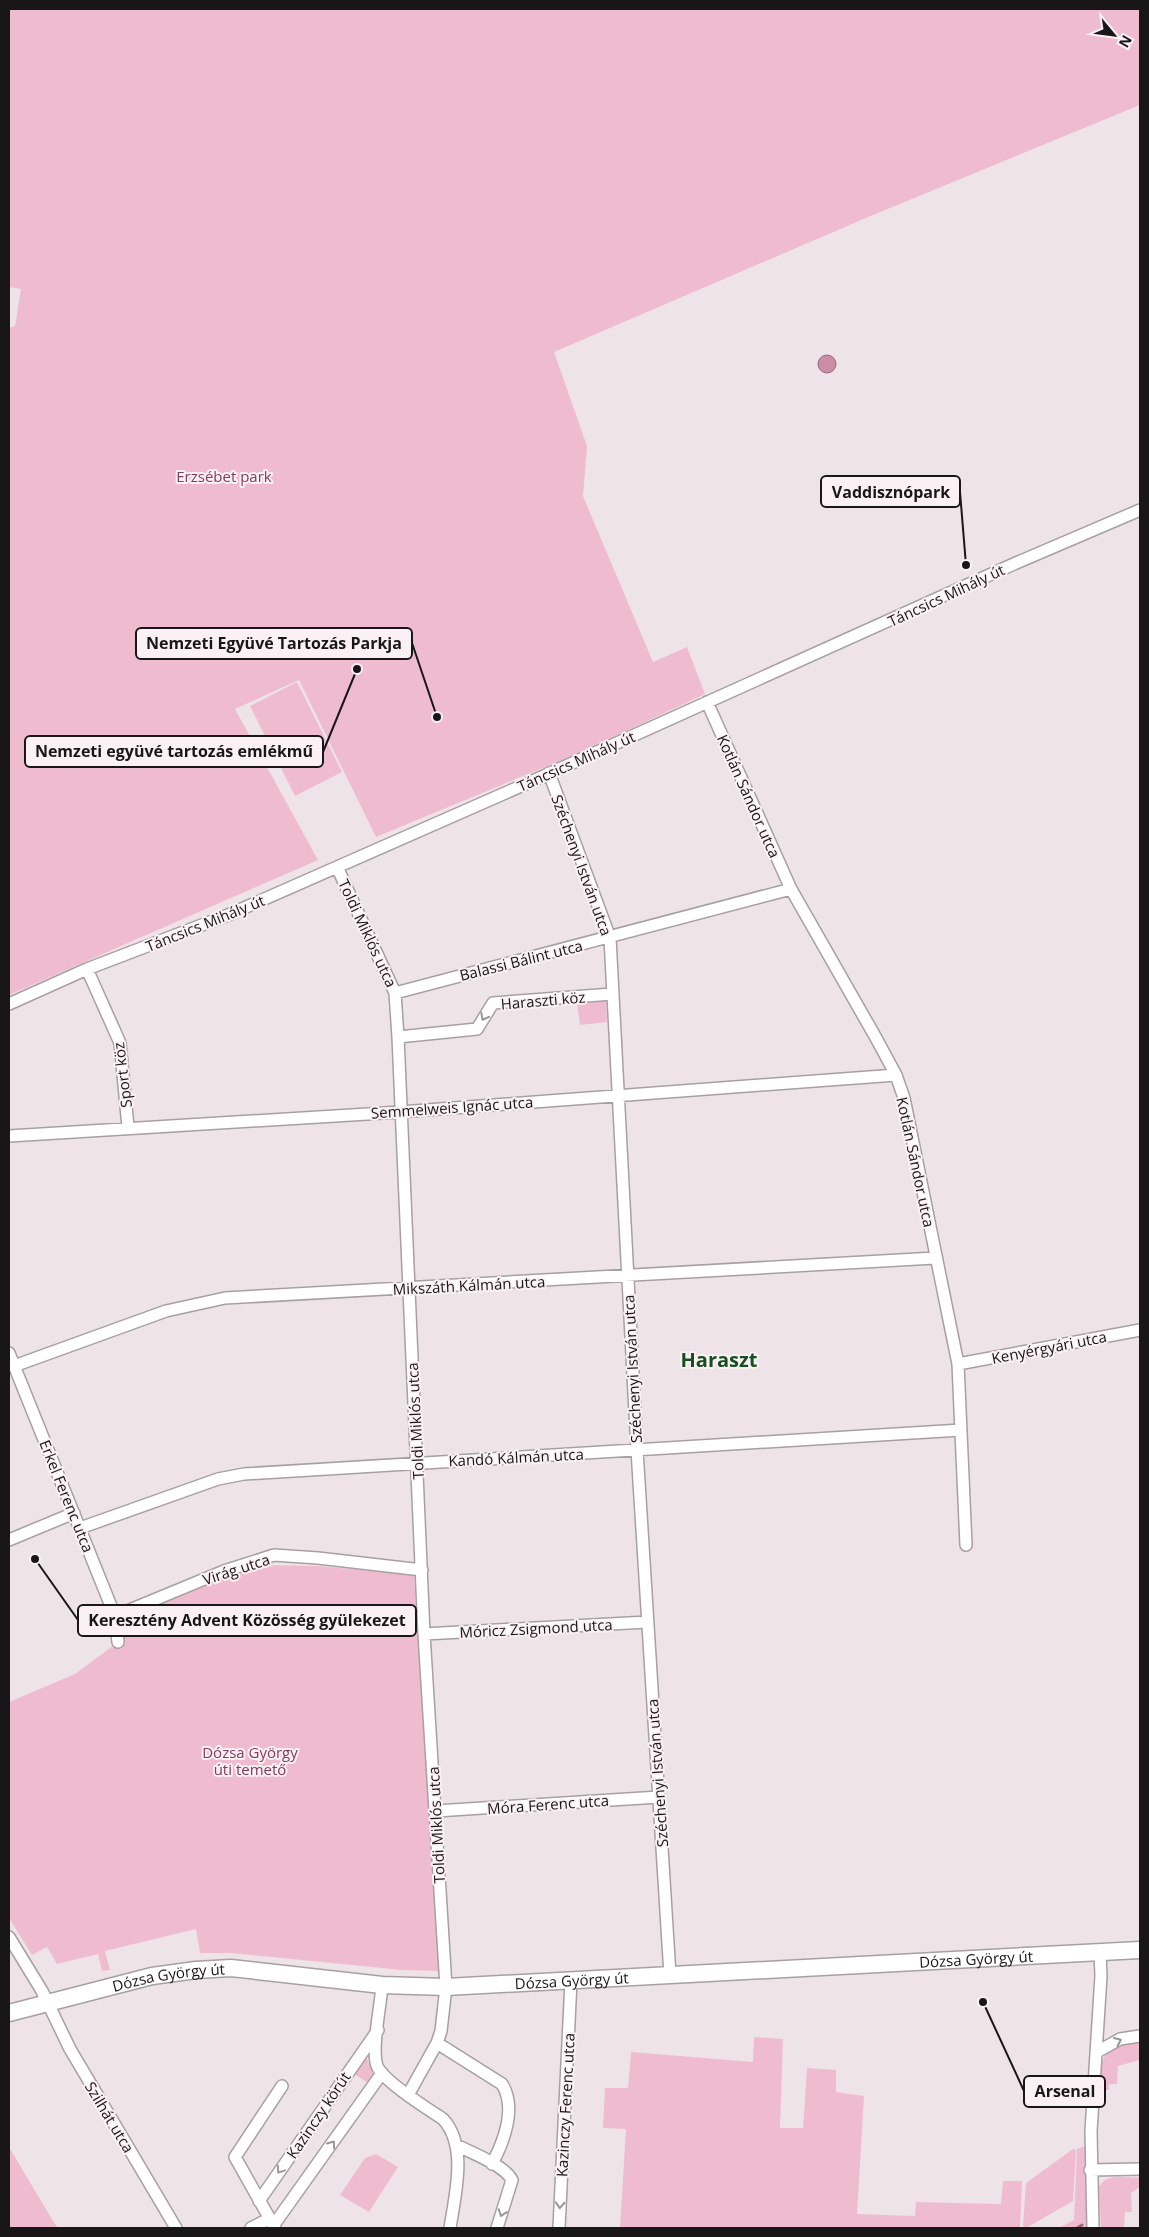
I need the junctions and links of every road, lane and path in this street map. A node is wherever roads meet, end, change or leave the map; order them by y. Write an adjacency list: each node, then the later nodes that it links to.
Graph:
1 (1140, 510): 2 (street, Táncsics Mihály út)
2 (707, 702): 3 (street, Táncsics Mihály út); 5 (street, Kotlán Sándor utca)
3 (549, 773): 4 (street, Táncsics Mihály út); 6 (street, Széchenyi István utca)
4 (337, 867): 7 (street, Táncsics Mihály út); 8 (street, Toldi Miklós utca)
5 (791, 889): 6 (street, Balassi Bálint utca); 12 (street, Kotlán Sándor utca)
6 (610, 938): 8 (street, Balassi Bálint utca); 9 (street, Széchenyi István utca)
7 (87, 969): 10 (street, Táncsics Mihály út); 15 (street, Sport köz)
8 (395, 993): 11 (street, Toldi Miklós utca)
9 (612, 994): 11 (street, Haraszti köz, one-way to 11); 13 (street, Széchenyi István utca)
10 (9, 1004)
11 (398, 1036): 14 (street, Toldi Miklós utca)
12 (896, 1075): 13 (street, Semmelweis Ignác utca); 17 (street, Kotlán Sándor utca)
13 (617, 1095): 14 (street, Semmelweis Ignác utca); 18 (street, Széchenyi István utca)
14 (400, 1112): 15 (street, Semmelweis Ignác utca); 19 (street, Toldi Miklós utca)
15 (128, 1127): 16 (street, Semmelweis Ignác utca)
16 (9, 1136)
17 (935, 1258): 18 (street, Mikszáth Kálmán utca); 22 (street, Kotlán Sándor utca)
18 (627, 1276): 19 (street, Mikszáth Kálmán utca); 25 (street, Széchenyi István utca)
19 (408, 1288): 23 (street, Mikszáth Kálmán utca); 26 (street, Toldi Miklós utca)
20 (1140, 1330): 22 (street, Kenyérgyári utca)
21 (9, 1353): 23 (street, Erkel Ferenc utca)
22 (958, 1364): 24 (street, Kotlán Sándor utca)
23 (14, 1366): 27 (street, Erkel Ferenc utca)
24 (961, 1430): 25 (street, Kandó Kálmán utca); 30 (street, Kotlán Sándor utca)
25 (637, 1450): 26 (street, Kandó Kálmán utca); 33 (street, Széchenyi István utca)
26 (418, 1462): 28 (street, Kandó Kálmán utca); 31 (street, Toldi Miklós utca)
27 (74, 1513): 28 (street, Erkel Ferenc utca); 29 (street)
28 (80, 1528): 32 (street, Erkel Ferenc utca)
29 (9, 1540)
30 (966, 1545)
31 (422, 1570): 32 (street, Virág utca); 34 (street, Toldi Miklós utca)
32 (115, 1616): 35 (street, Erkel Ferenc utca)
33 (648, 1622): 34 (street, Móricz Zsigmond utca); 36 (street, Széchenyi István utca)
34 (424, 1634): 37 (street, Toldi Miklós utca)
35 (118, 1642)
36 (659, 1797): 37 (street, Móra Ferenc utca); 41 (street, Széchenyi István utca)
37 (436, 1811): 44 (street, Toldi Miklós utca)
38 (9, 1937): 45 (street, Szilhát utca)
39 (1140, 1950): 40 (main road, Dózsa György út)
40 (1100, 1952): 41 (main road, Dózsa György út); 50 (street)
41 (670, 1975): 42 (main road, Dózsa György út)
42 (571, 1981): 44 (main road, Dózsa György út); 64 (street, Kazinczy Ferenc utca, one-way to 64)
43 (382, 1985): 44 (main road, Dózsa György út); 45 (main road, Dózsa György út); 47 (street, Kazinczy körút)
44 (446, 1987): 49 (street)
45 (47, 2003): 46 (main road, Dózsa György út); 60 (street, Szilhát utca)
46 (9, 2013)
47 (378, 2030): 51 (street, Kazinczy körút); 58 (street, Kazinczy körút, one-way to 58)
48 (1140, 2036): 50 (street, one-way to 48)
49 (438, 2042): 53 (street); 55 (street)
50 (1097, 2052): 56 (street)
51 (382, 2073): 53 (street); 59 (street, Kazinczy körút, one-way to 51)
52 (282, 2086): 58 (street)
53 (408, 2095): 54 (street)
54 (456, 2145): 55 (street); 62 (street)
55 (492, 2164): 63 (street, one-way to 63)
56 (1090, 2170): 57 (street); 65 (street)
57 (1140, 2170)
58 (259, 2201): 59 (street)
59 (272, 2224): 61 (street, Kazinczy körút)
60 (176, 2228)
61 (252, 2228)
62 (450, 2228)
63 (497, 2228)
64 (559, 2228)
65 (1094, 2228)

